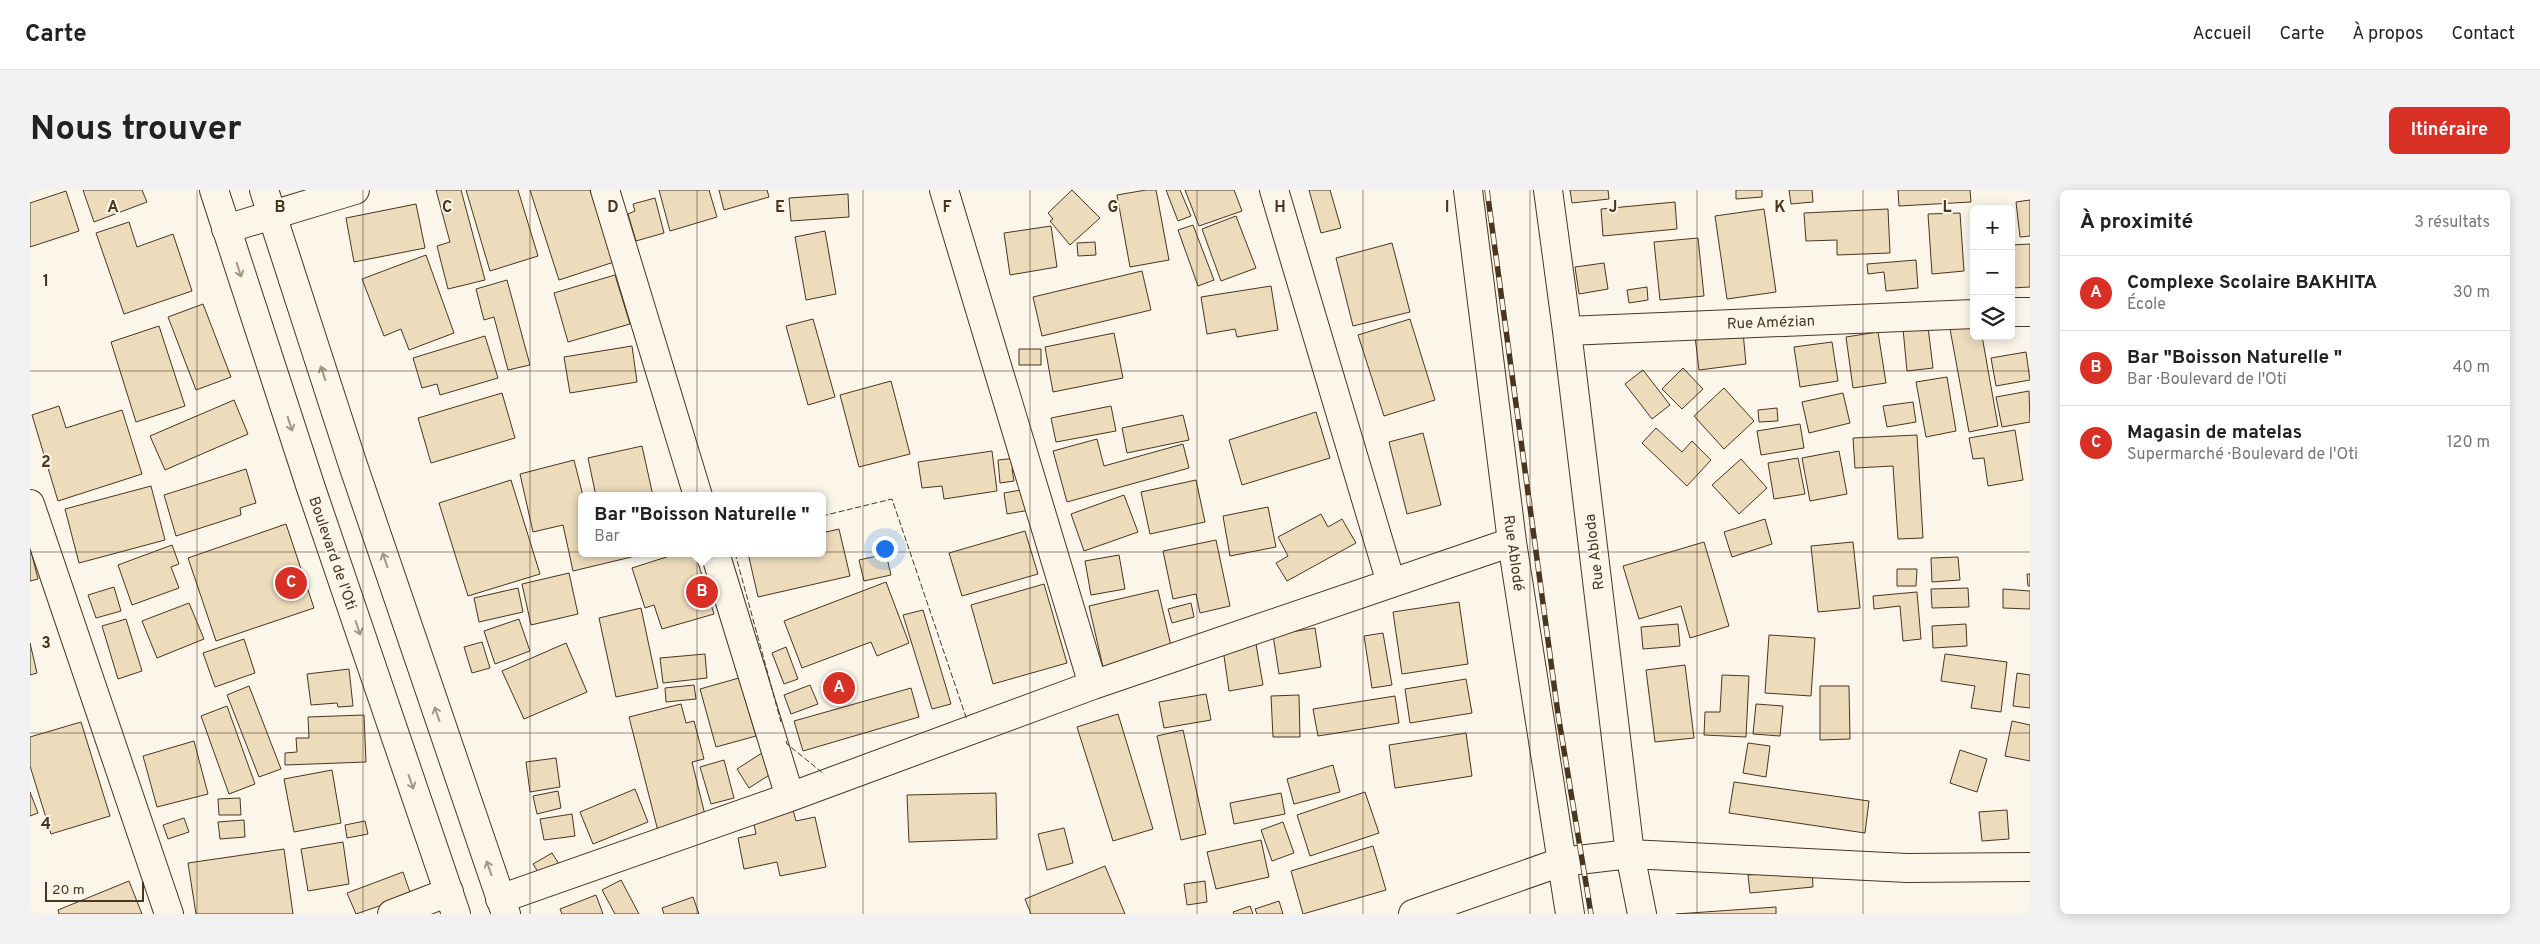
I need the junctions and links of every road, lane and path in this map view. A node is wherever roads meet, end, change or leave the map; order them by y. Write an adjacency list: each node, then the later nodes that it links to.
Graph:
1 (214, 190): 9 (street, Boulevard de l'Oti)
2 (355, 190): 8 (street)
3 (605, 190): 14 (street)
4 (944, 190): 19 (street)
5 (1274, 190): 18 (street)
6 (1468, 190): 16 (street, Rue Ablodé)
7 (1548, 190): 13 (street, Rue Abloda)
8 (268, 202): 9 (street); 25 (street, one-way to 8)
9 (226, 229): 24 (street, Boulevard de l'Oti, one-way to 24)
10 (2015, 312): 11 (street)
11 (2030, 312)
12 (1970, 314): 13 (street, Rue Amézian)
13 (1567, 331): 21 (street, Rue Abloda)
14 (697, 492)
15 (30, 504): 26 (street)
16 (1512, 542): 18 (street); 22 (street, Rue Ablodé)
17 (717, 557): 20 (street)
18 (1391, 583): 19 (street)
19 (1093, 685): 20 (street)
20 (790, 797): 25 (street)
21 (1630, 854): 22 (street); 23 (street); 30 (street, Rue Abloda)
22 (1561, 862): 28 (street); 29 (street, Rue Ablodé)
23 (2030, 866)
24 (452, 903): 27 (street)
25 (502, 906)
26 (169, 914)
27 (392, 914)
28 (1413, 914)
29 (1570, 914)
30 (1642, 914)

